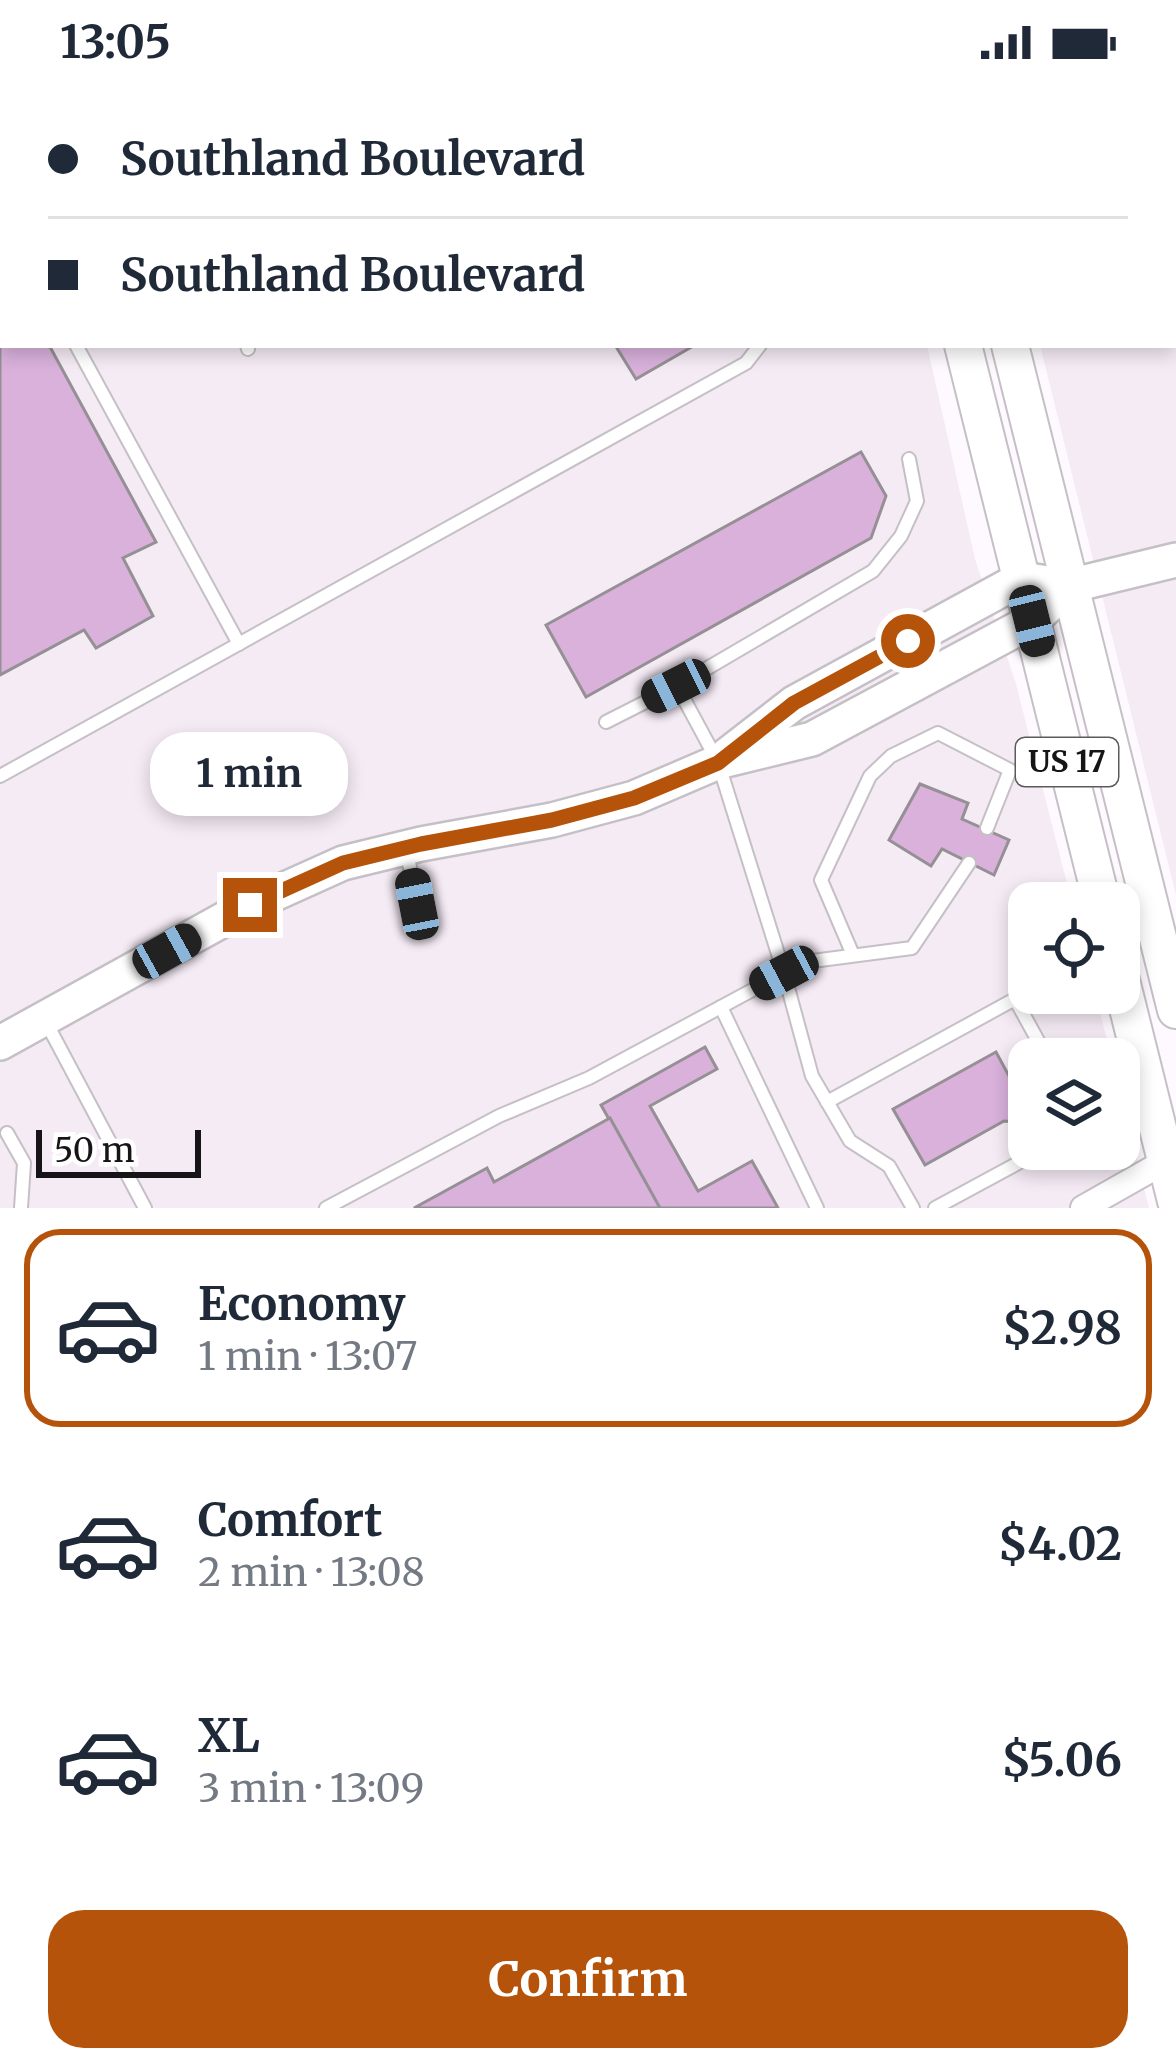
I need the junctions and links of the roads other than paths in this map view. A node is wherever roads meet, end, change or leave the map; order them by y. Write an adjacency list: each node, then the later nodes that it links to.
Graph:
1 (78, 348): 10 (lane)
2 (758, 348): 10 (lane)
3 (964, 348): 7 (main road, US 17)
4 (1011, 348): 8 (main road, US 17)
5 (908, 459): 11 (lane)
6 (1176, 560): 8 (street)
7 (1022, 579): 8 (street); 9 (main road, US 17); 13 (street)
8 (1069, 586): 9 (street); 23 (main road, US 17)
9 (1032, 621): 13 (street); 18 (main road, US 17)
10 (238, 644): 14 (lane)
11 (676, 686): 12 (lane); 13 (lane)
12 (606, 722)
13 (718, 763): 16 (street); 21 (lane)
14 (0, 776)
15 (987, 828): 20 (lane)
16 (406, 848): 19 (lane); 25 (street)
17 (969, 863): 20 (lane)
18 (1097, 882)
19 (417, 904)
20 (854, 955): 21 (lane)
21 (783, 969): 22 (lane); 28 (lane)
22 (721, 1007): 35 (lane); 36 (lane)
23 (1176, 1010)
24 (1129, 1014): 30 (main road)
25 (44, 1019): 27 (street); 34 (lane)
26 (1036, 1038): 28 (lane)
27 (0, 1043)
28 (827, 1102): 37 (lane)
29 (2, 1130): 33 (lane)
30 (1166, 1161): 32 (main road); 39 (street)
31 (1008, 1168): 38 (lane)
32 (1176, 1201)
33 (21, 1208)
34 (145, 1208)
35 (326, 1208)
36 (817, 1208)
37 (913, 1208)
38 (935, 1208)
39 (1083, 1208)

